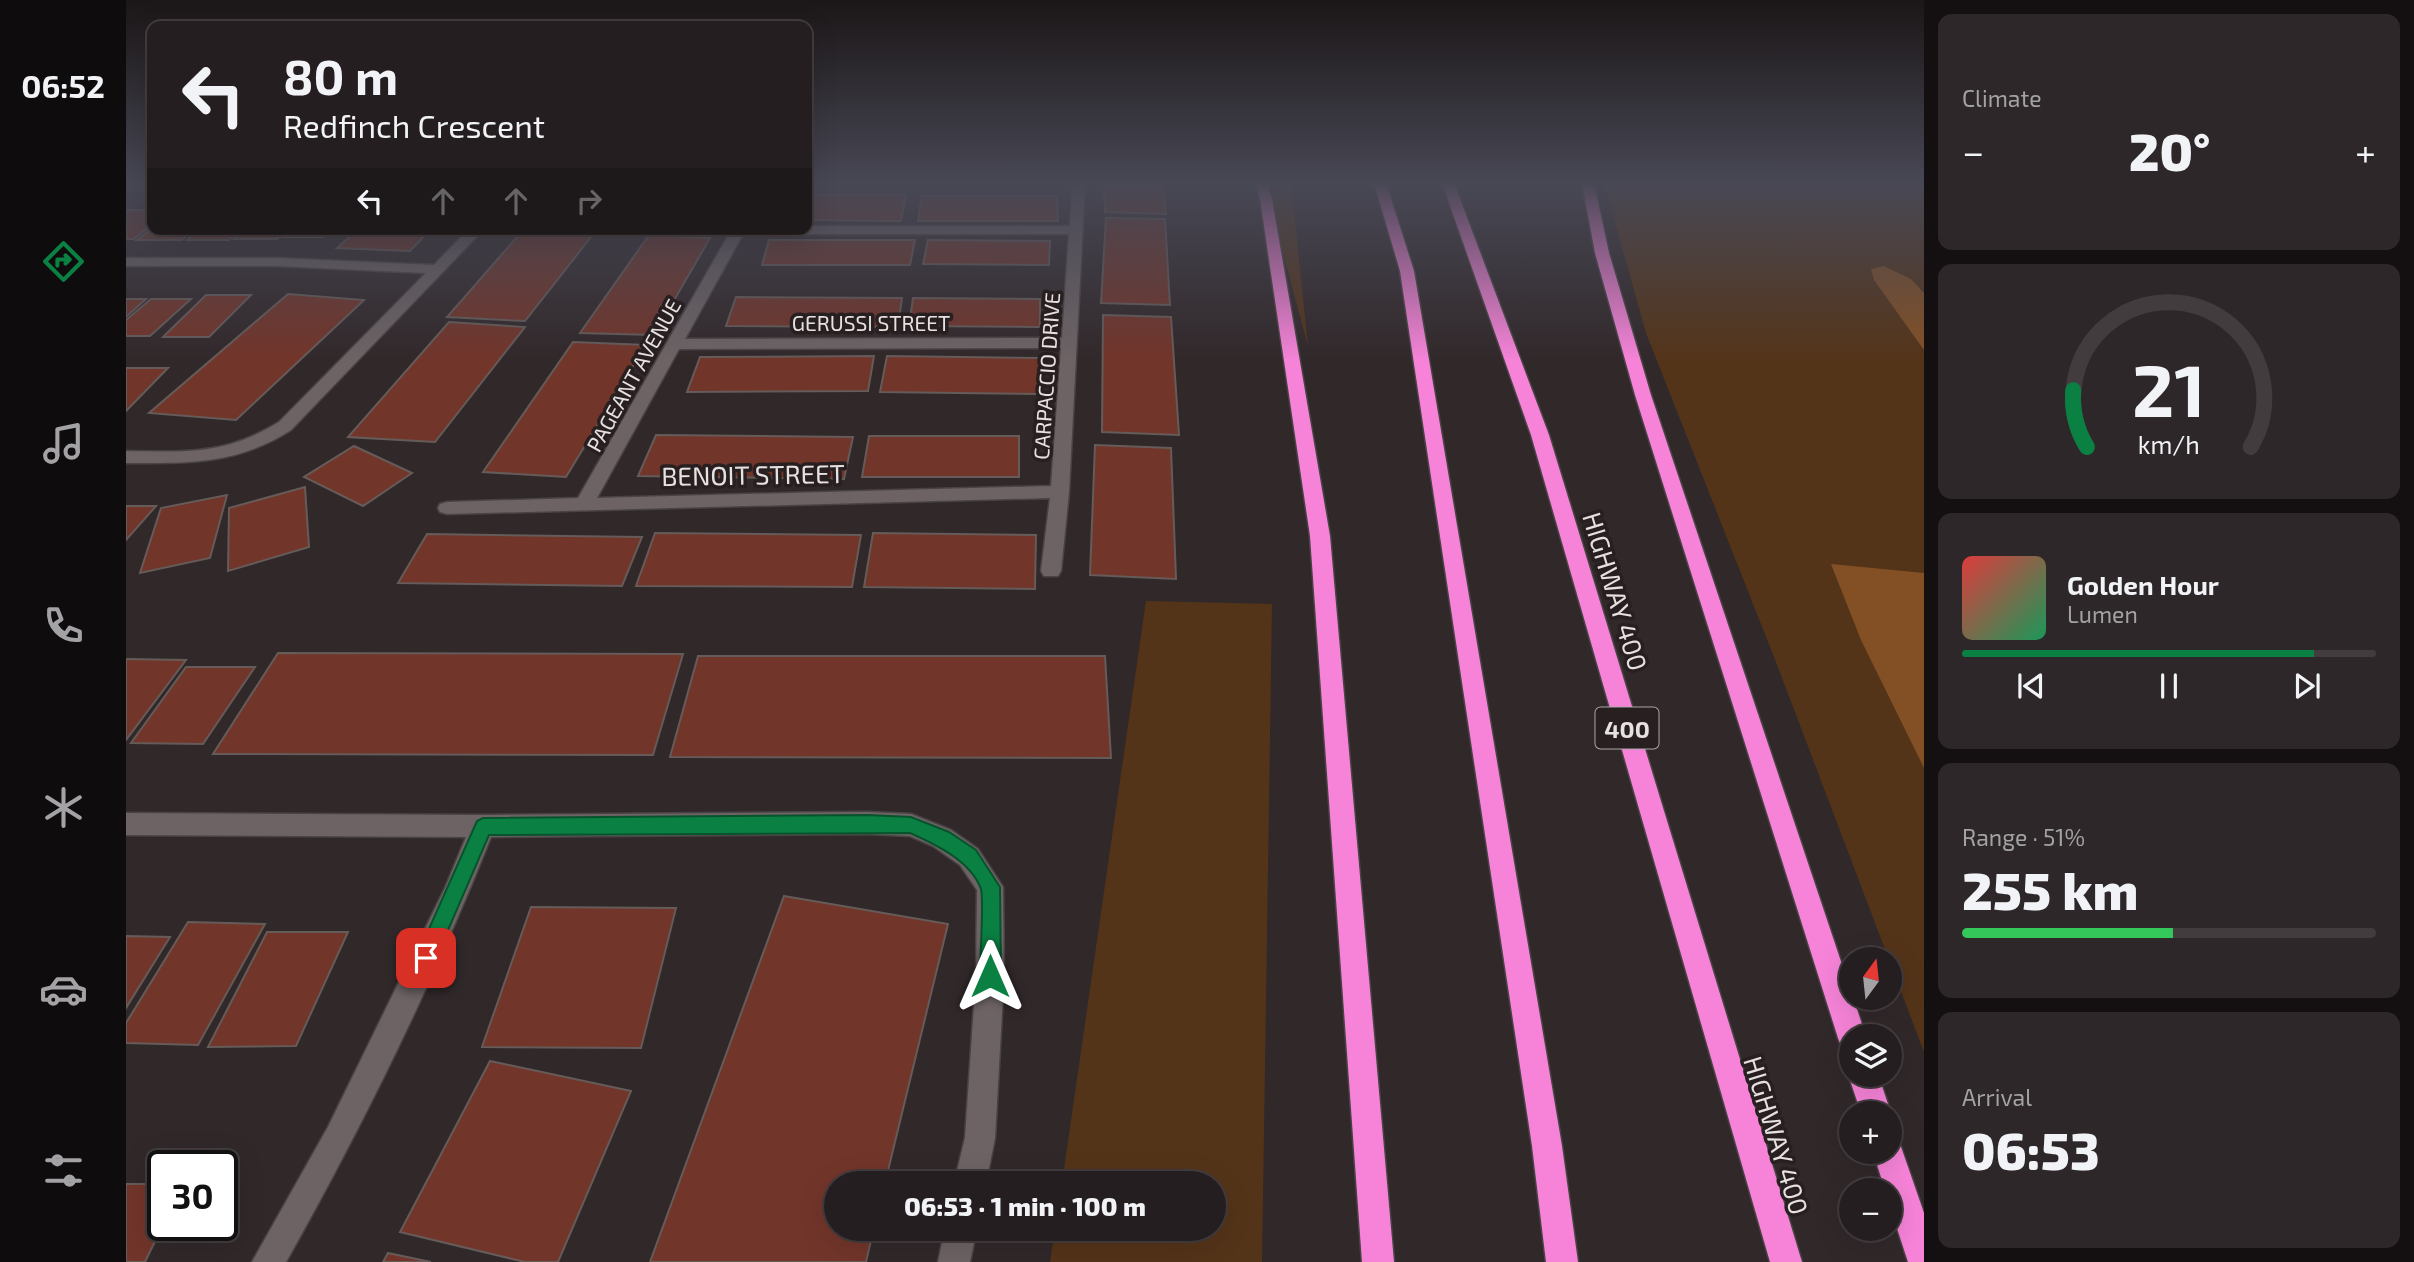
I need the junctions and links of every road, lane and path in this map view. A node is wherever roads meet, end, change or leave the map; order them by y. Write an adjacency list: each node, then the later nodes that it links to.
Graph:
1 (465, 242): 9 (street)
2 (731, 242): 11 (street, PAGEANT AVENUE)
3 (1075, 242): 10 (street, CARPACCIO DRIVE)
4 (1273, 242): 25 (highway)
5 (1398, 242): 26 (highway)
6 (1469, 242): 27 (highway, HIGHWAY 400 / 400)
7 (1600, 242): 19 (highway)
8 (126, 262): 9 (street)
9 (439, 269): 12 (street)
10 (1068, 343): 11 (street, GERUSSI STREET); 13 (street, CARPACCIO DRIVE)
11 (674, 344): 14 (street, PAGEANT AVENUE)
12 (126, 457)
13 (1060, 492): 14 (street, BENOIT STREET); 16 (street, CARPACCIO DRIVE)
14 (584, 504): 15 (street, BENOIT STREET)
15 (447, 508)
16 (1051, 571)
17 (126, 824): 18 (street)
18 (483, 826): 21 (street); 23 (street)
19 (1847, 1024)
20 (1892, 1164): 28 (highway)
21 (973, 1171)
22 (958, 1241): 24 (street)
23 (268, 1262)
24 (954, 1262)
25 (1378, 1262)
26 (1562, 1262)
27 (1786, 1262)
28 (1924, 1262)

